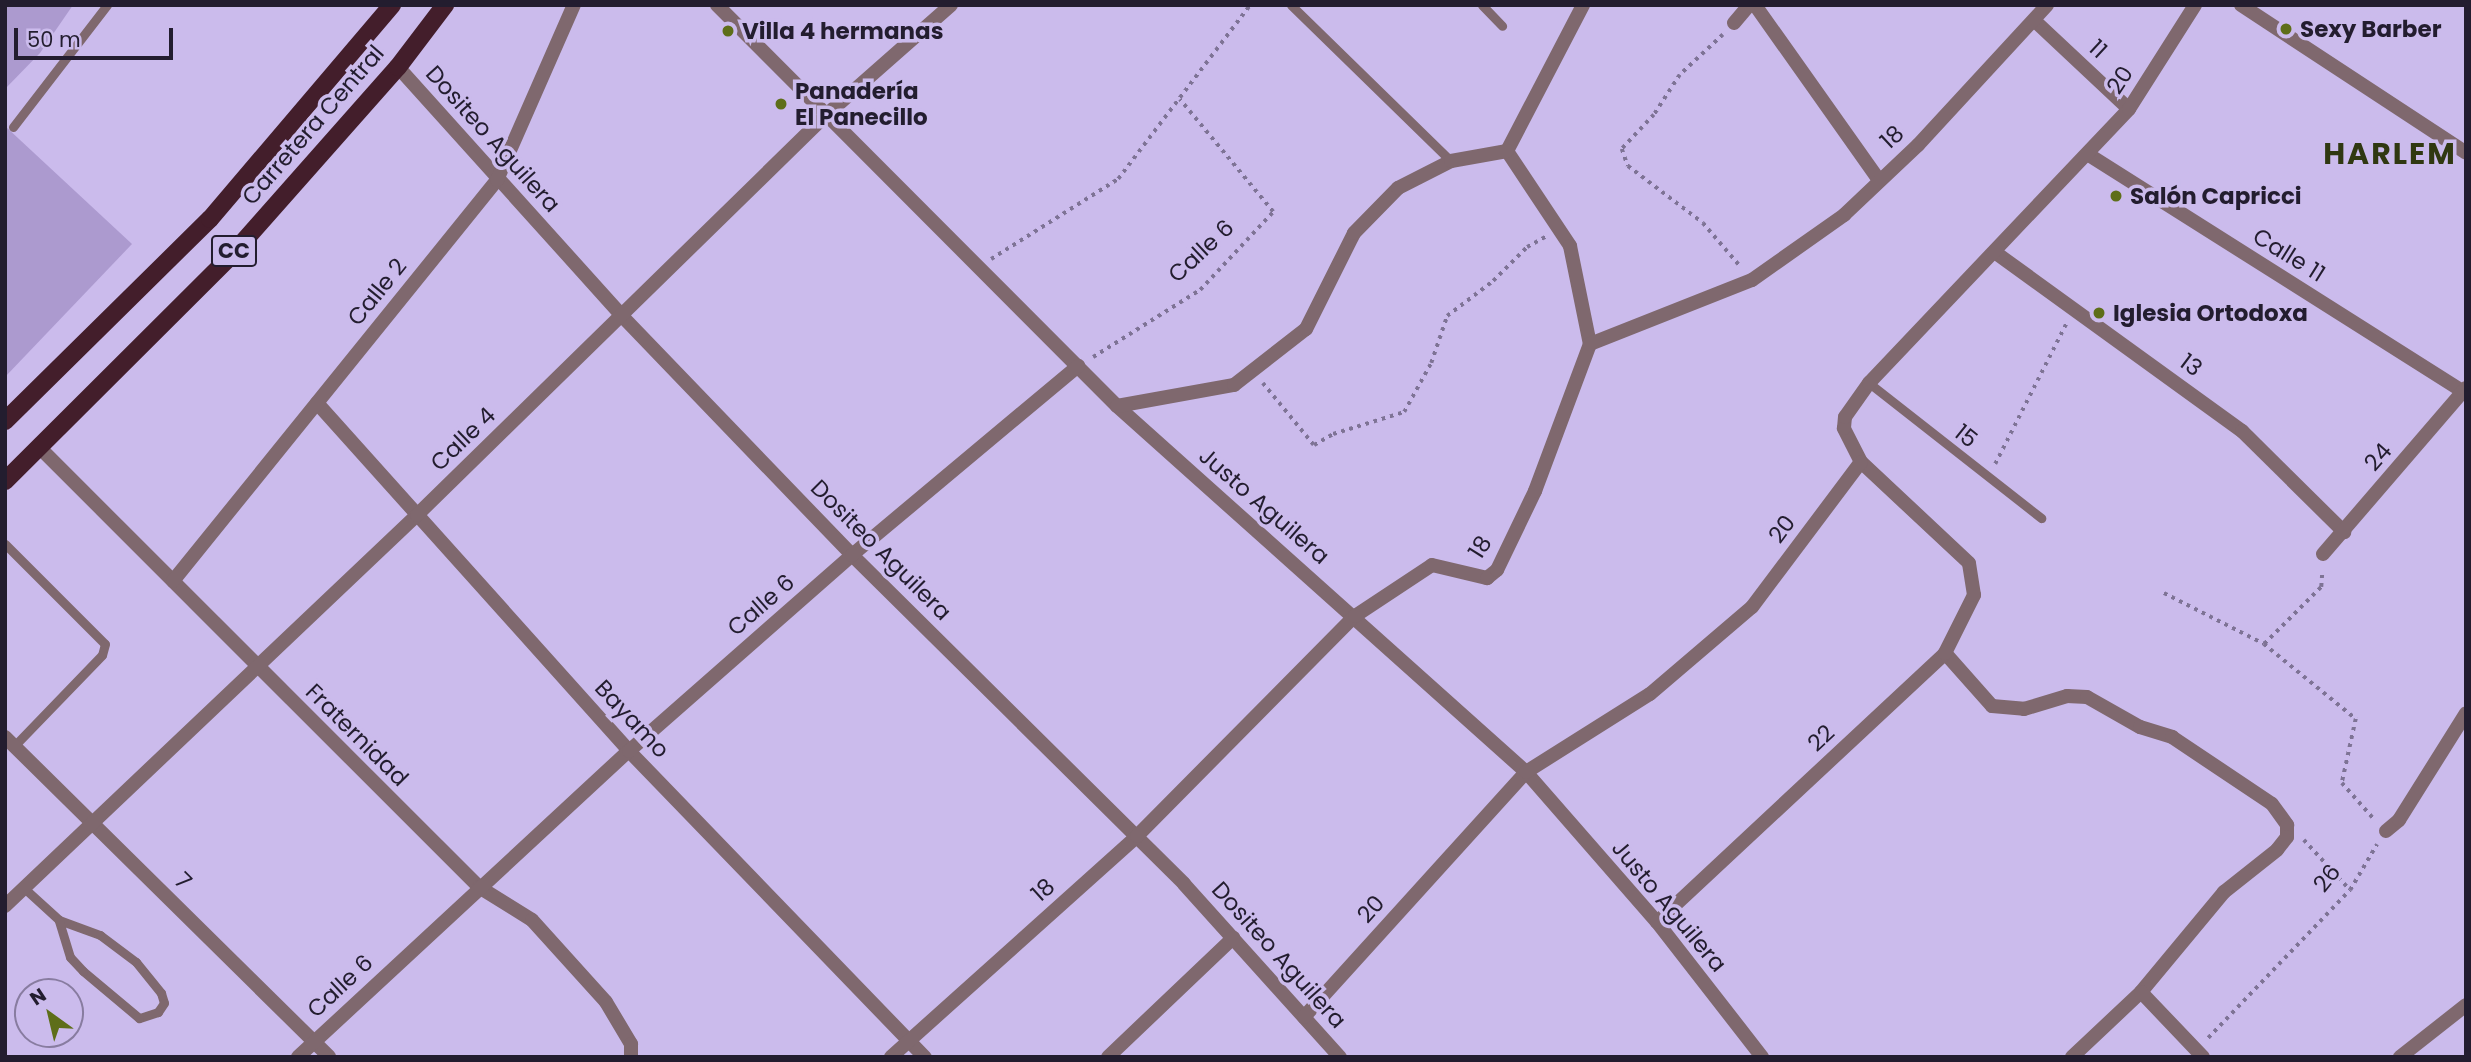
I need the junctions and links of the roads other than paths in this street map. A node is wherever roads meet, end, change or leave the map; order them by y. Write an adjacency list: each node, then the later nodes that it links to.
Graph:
1 (107, 5): 21 (lane)
2 (392, 5): 36 (main road, Carretera Central / CC)
3 (445, 5): 18 (main road, Carretera Central / CC)
4 (574, 5): 26 (street, Calle 2)
5 (717, 5): 20 (street, Justo Aguilera)
6 (951, 5): 20 (street, Calle 4)
7 (1291, 5): 25 (lane)
8 (1482, 5): 17 (lane)
9 (1583, 5): 22 (street)
10 (1749, 5): 16 (street)
11 (1755, 5): 27 (street)
12 (2047, 5): 15 (street, 18)
13 (2195, 5): 19 (street, 20)
14 (2241, 5): 23 (street)
15 (2036, 22): 19 (street, 11); 27 (street, 18)
16 (1734, 23)
17 (1502, 26)
18 (398, 67): 26 (street, Dositeo Aguilera); 37 (main road, Carretera Central / CC)
19 (2129, 109): 24 (street, 20)
20 (825, 116): 29 (street, Calle 4); 31 (street, Justo Aguilera)
21 (13, 127)
22 (1507, 151): 25 (street); 30 (street)
23 (2466, 153)
24 (2089, 155): 28 (street, 20); 33 (street, Calle 11)
25 (1451, 161): 35 (street)
26 (497, 180): 29 (street, Dositeo Aguilera); 34 (street, Calle 2)
27 (1879, 180): 30 (street, 18)
28 (1996, 253): 32 (street, 20); 42 (street, 13)
29 (622, 316): 40 (street, Calle 4); 45 (street, Dositeo Aguilera)
30 (1590, 344): 47 (street, 18)
31 (1078, 366): 35 (street, Justo Aguilera); 45 (street, Calle 6)
32 (1869, 383): 38 (street, 20); 41 (lane, 15)
33 (2465, 391): 42 (street, 24)
34 (317, 403): 40 (street, Bayamo); 46 (street, Calle 2)
35 (1117, 407): 47 (street, Justo Aguilera)
36 (5, 421)
37 (39, 447): 39 (main road, Carretera Central / CC); 46 (street, Fraternidad)
38 (1861, 462): 48 (street, 22); 53 (street, 20)
39 (5, 481)
40 (418, 515): 49 (street, Calle 4); 52 (street, Bayamo)
41 (2041, 518)
42 (2344, 532): 44 (street, 24)
43 (5, 544): 51 (lane)
44 (2323, 554)
45 (852, 555): 52 (street, Calle 6); 56 (street, Dositeo Aguilera)
46 (173, 581): 49 (street, Fraternidad)
47 (1355, 616): 53 (street, Justo Aguilera); 56 (street, 18)
48 (1945, 653): 61 (street, 22); 63 (street)
49 (255, 667): 54 (street, Calle 4); 57 (street, Fraternidad)
50 (2466, 713): 55 (street)
51 (10, 742): 54 (street, 7)
52 (629, 751): 57 (street, Calle 6); 66 (street, Bayamo)
53 (1526, 772): 61 (street, Justo Aguilera); 65 (street, 20)
54 (92, 822): 58 (street, Calle 4); 67 (street, 7)
55 (2386, 831)
56 (1137, 836): 62 (street, Dositeo Aguilera); 66 (street, 18)
57 (479, 887): 67 (street, Calle 6); 71 (street, Fraternidad)
58 (24, 888): 59 (street, Calle 4); 60 (lane)
59 (5, 906)
60 (59, 920): 60 (lane)
61 (1657, 922): 76 (street, Justo Aguilera)
62 (1233, 938): 65 (street, Dositeo Aguilera); 74 (street)
63 (2141, 992): 68 (street); 77 (street)
64 (2466, 1005): 78 (street)
65 (1304, 1017): 75 (street, Dositeo Aguilera)
66 (909, 1040): 72 (street, 18); 73 (street, Bayamo)
67 (314, 1041): 69 (street, Calle 6); 70 (street, 7)
68 (2200, 1053)
69 (298, 1057)
70 (329, 1057)
71 (631, 1057)
72 (891, 1057)
73 (925, 1057)
74 (1108, 1057)
75 (1340, 1057)
76 (1762, 1057)
77 (2072, 1057)
78 (2400, 1057)

